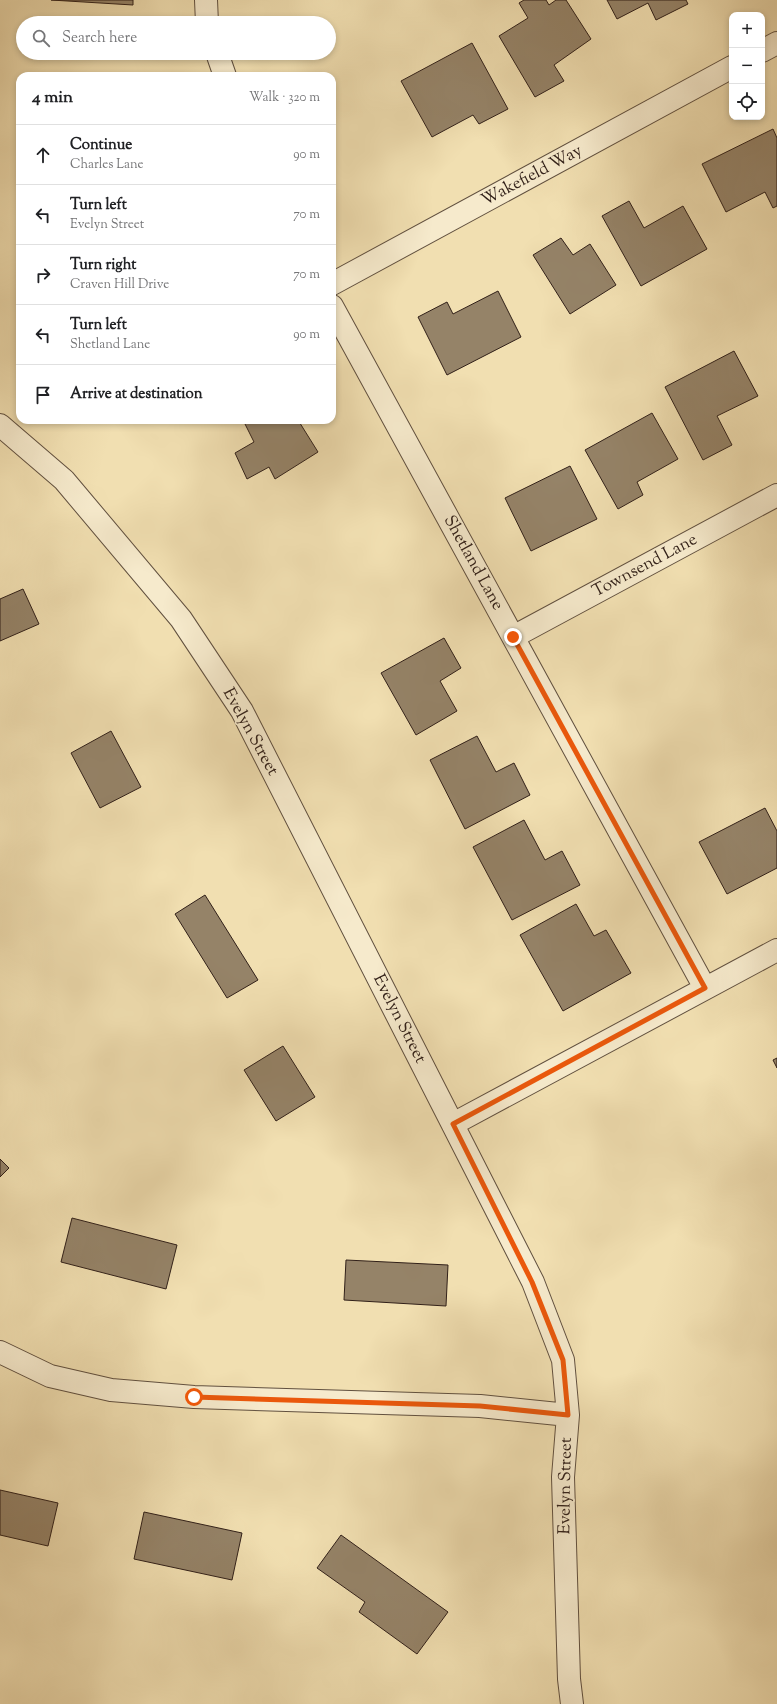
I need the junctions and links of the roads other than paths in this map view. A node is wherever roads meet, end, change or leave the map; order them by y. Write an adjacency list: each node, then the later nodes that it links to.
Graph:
1 (206, 0): 2 (street)
2 (207, 16)
3 (777, 43): 4 (street)
4 (765, 49)
5 (219, 60): 7 (street)
6 (729, 69): 8 (street, Wakefield Way)
7 (223, 72)
8 (336, 282)
9 (336, 313): 12 (street, Shetland Lane)
10 (4, 433): 15 (street, Evelyn Street)
11 (777, 495): 12 (street, Townsend Lane)
12 (513, 637): 14 (street, Shetland Lane)
13 (777, 950): 14 (street)
14 (705, 988): 15 (street)
15 (453, 1124): 17 (street, Evelyn Street)
16 (0, 1352): 17 (street)
17 (568, 1415): 18 (street, Evelyn Street)
18 (572, 1704)

